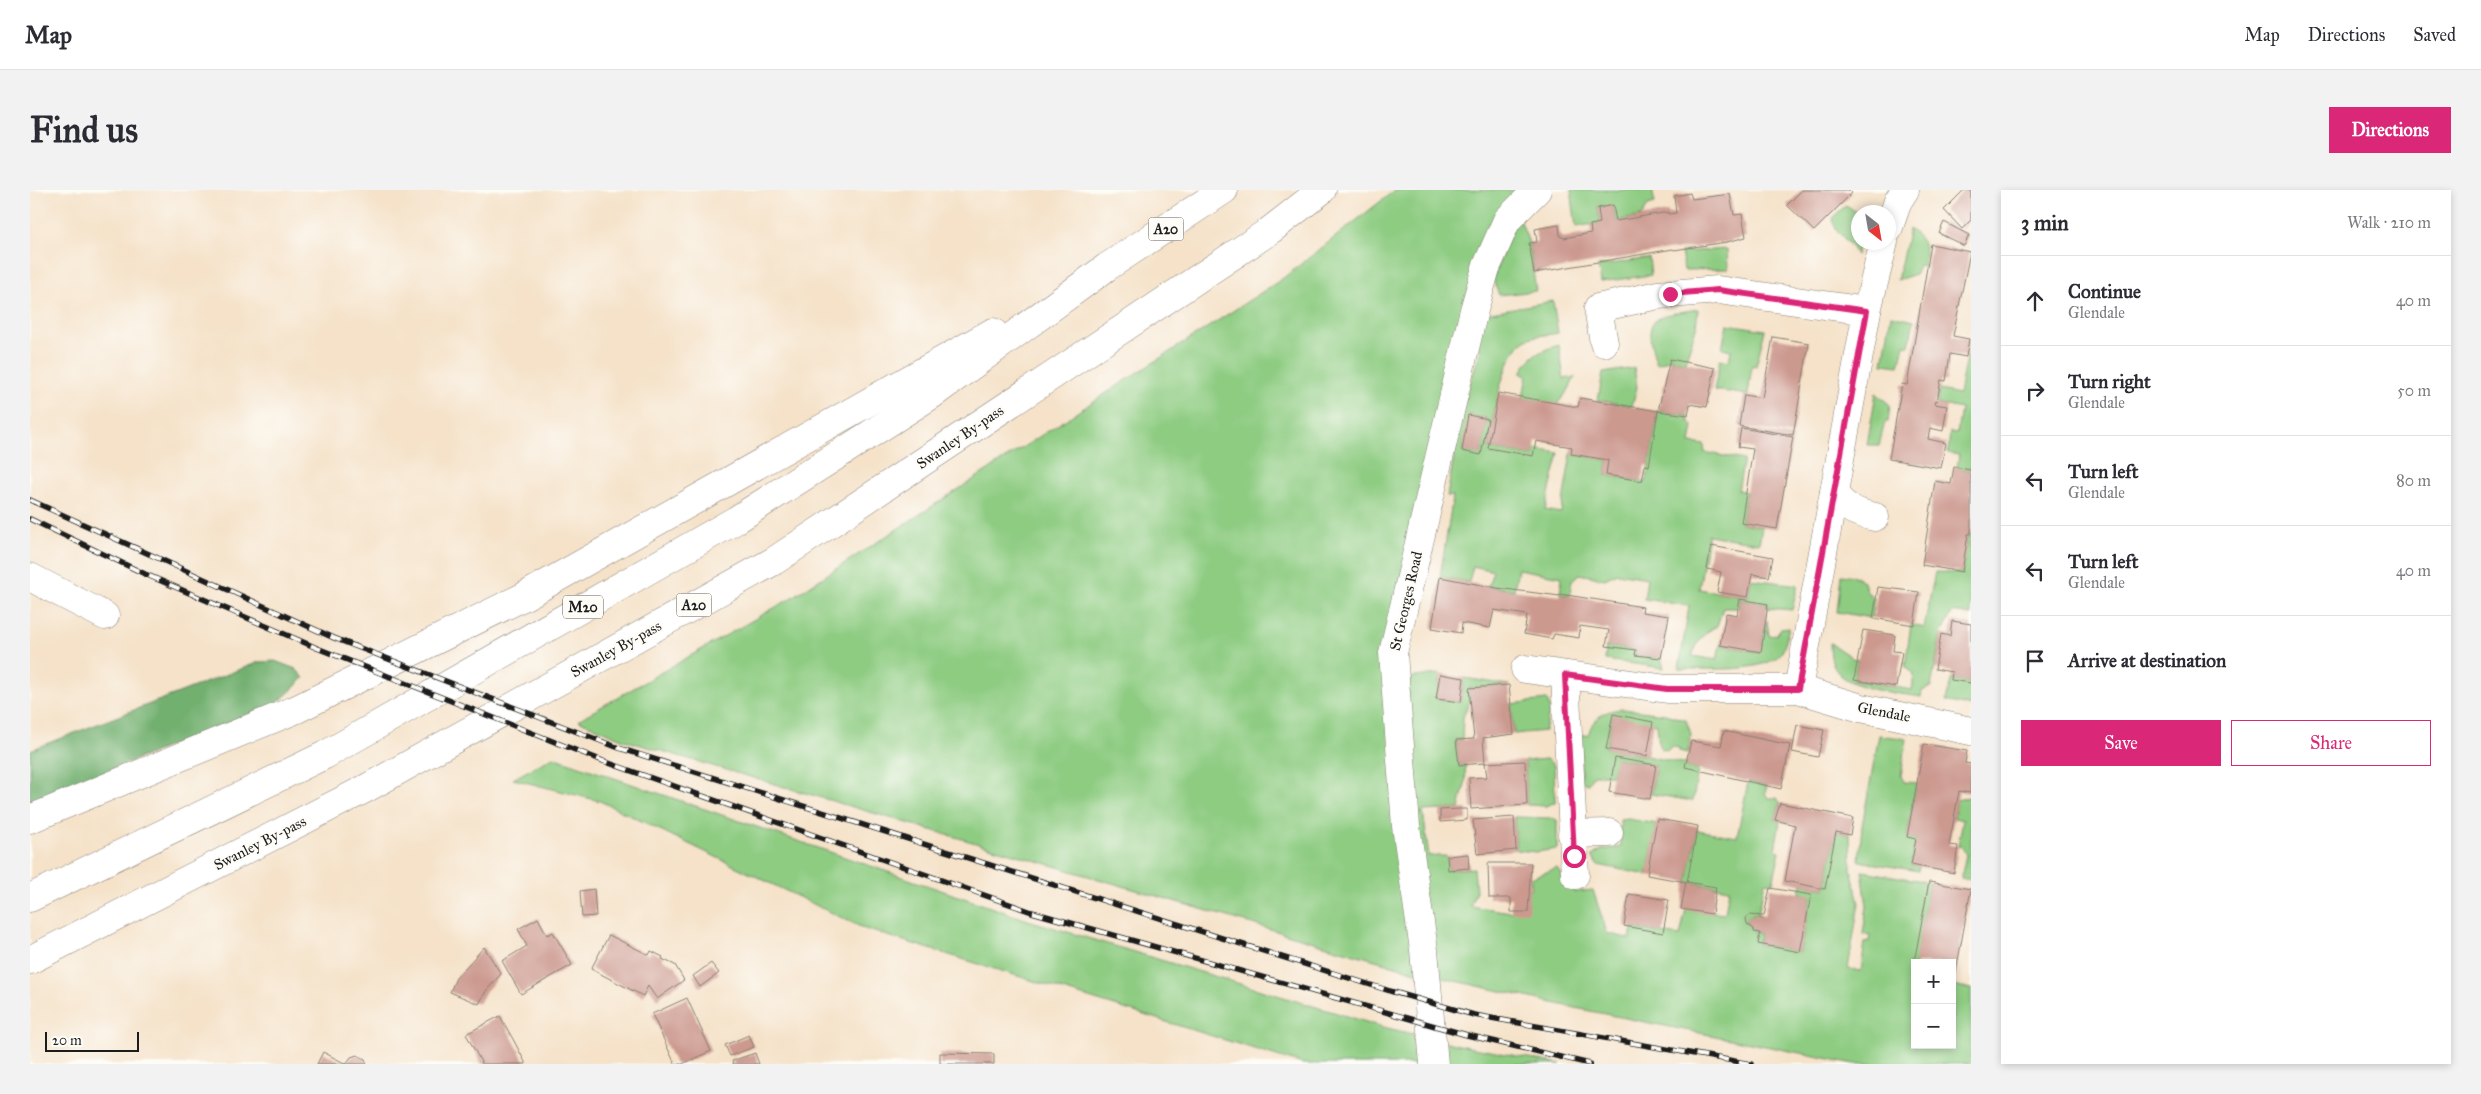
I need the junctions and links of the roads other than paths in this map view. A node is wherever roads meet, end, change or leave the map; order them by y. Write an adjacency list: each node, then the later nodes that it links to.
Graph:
1 (1224, 190): 7 (main road, A20)
2 (1322, 190): 23 (main road, Swanley By-pass / A20)
3 (1537, 190): 24 (main road, St Georges Road)
4 (1905, 190): 5 (main road)
5 (1896, 207)
6 (1882, 250): 8 (main road)
7 (1107, 267): 18 (main road, A20); 22 (main road, M20)
8 (1867, 311): 9 (main road); 10 (main road)
9 (1604, 343)
10 (1834, 493): 11 (main road); 16 (main road)
11 (1875, 517)
12 (30, 577): 13 (main road)
13 (105, 616)
14 (1525, 669): 15 (main road, Glendale)
15 (1565, 675): 16 (main road, Glendale); 20 (main road)
16 (1798, 689): 17 (main road, Glendale)
17 (1971, 731)
18 (30, 819)
19 (1609, 833): 20 (main road)
20 (1572, 834): 21 (main road)
21 (1575, 875)
22 (30, 898)
23 (30, 960)
24 (1434, 1064)

